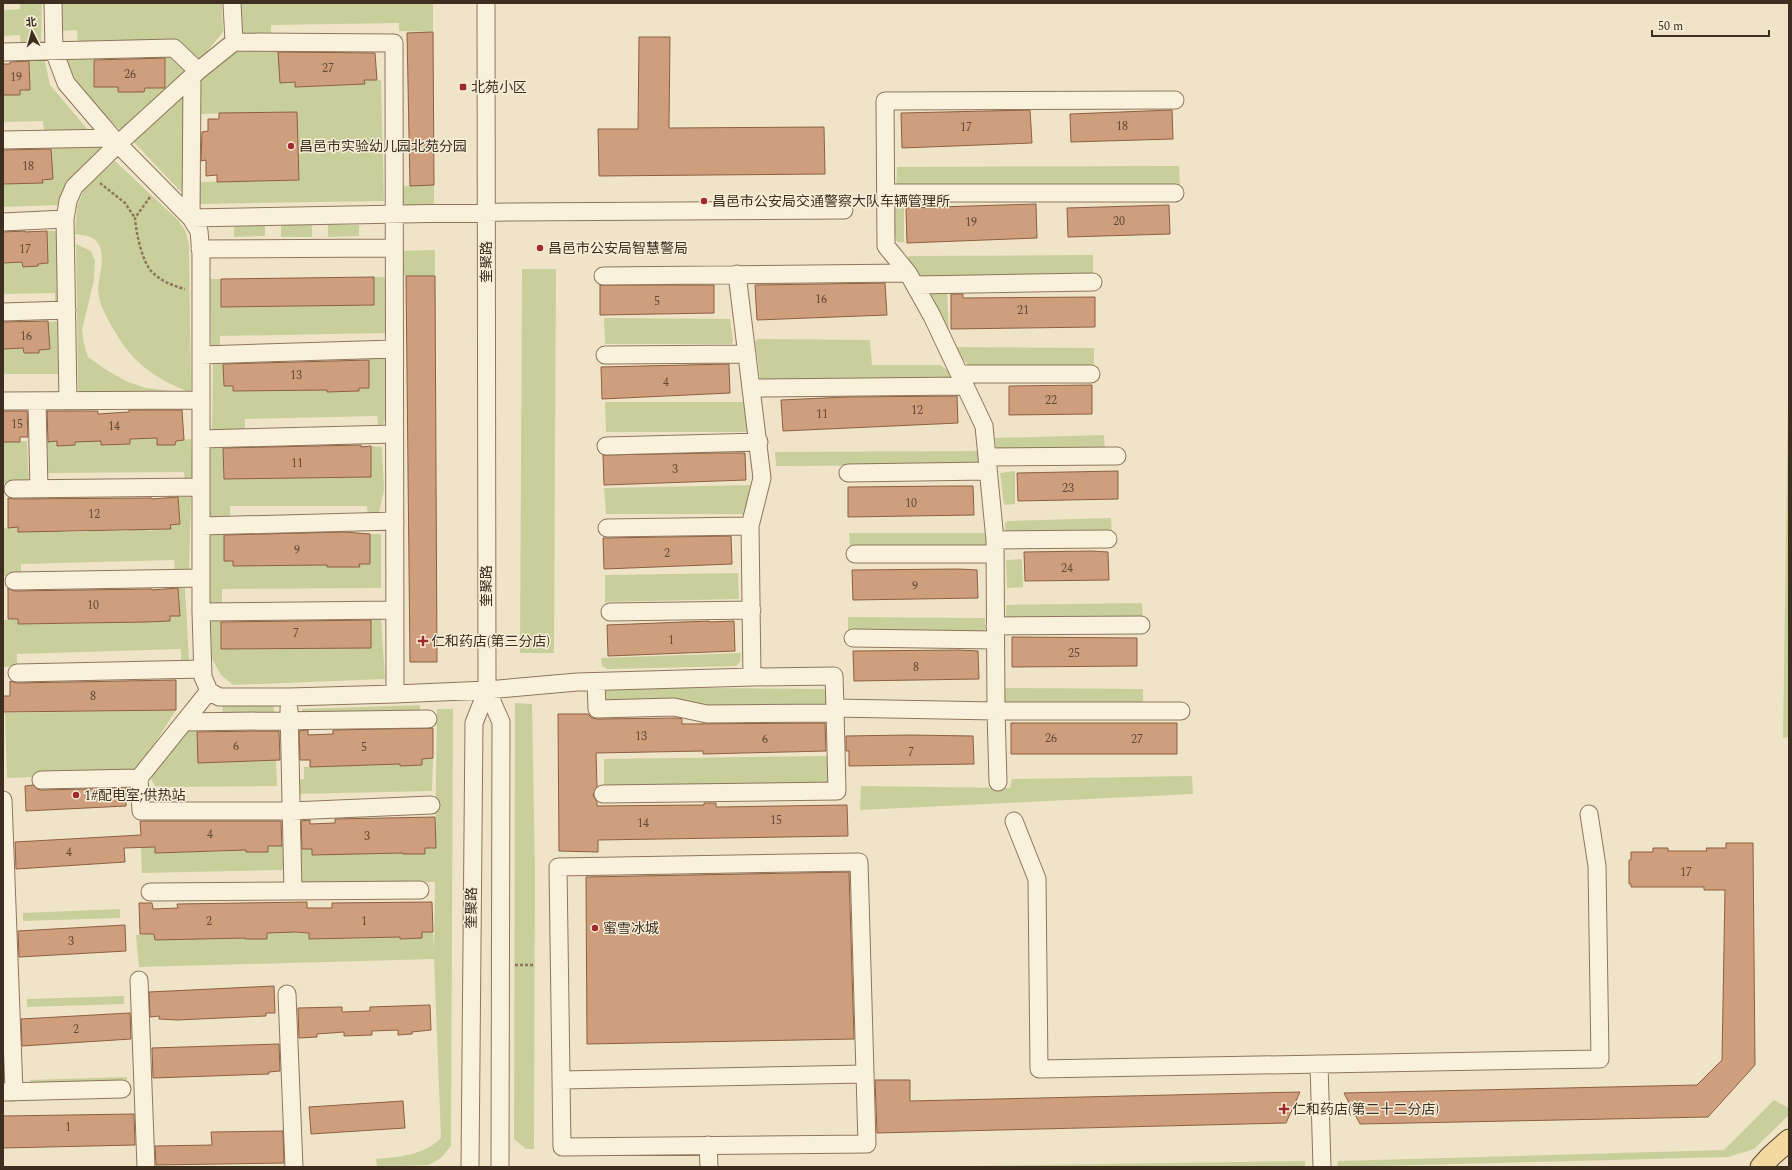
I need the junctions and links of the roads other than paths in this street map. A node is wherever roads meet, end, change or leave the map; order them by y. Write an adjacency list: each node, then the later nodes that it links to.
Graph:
1 (53, 3): 5 (street)
2 (232, 3): 4 (street)
3 (486, 3): 14 (street, 奎聚路)
4 (234, 42): 7 (street); 15 (street)
5 (54, 51): 6 (street); 7 (street); 10 (street)
6 (3, 52)
7 (195, 74): 10 (street); 16 (street)
8 (1175, 100): 11 (street)
9 (3, 140): 10 (street)
10 (115, 141): 16 (street); 17 (street)
11 (886, 193): 12 (street); 23 (street)
12 (1175, 193)
13 (844, 210): 14 (street)
14 (486, 213): 15 (street); 68 (street, 奎聚路)
15 (393, 215): 16 (street); 19 (street)
16 (191, 218): 20 (street)
17 (65, 219): 18 (street); 25 (street)
18 (3, 222)
19 (394, 248): 20 (street); 27 (street)
20 (200, 249): 30 (street)
21 (737, 274): 22 (street); 23 (street); 28 (street)
22 (603, 276)
23 (911, 279): 24 (street); 32 (street)
24 (1093, 282)
25 (67, 310): 26 (street); 37 (street)
26 (3, 312)
27 (394, 349): 30 (street); 38 (street)
28 (747, 354): 29 (street); 33 (street)
29 (605, 355)
30 (201, 356): 34 (street)
31 (1091, 374): 32 (street)
32 (962, 380): 33 (street); 43 (street)
33 (751, 388): 40 (street)
34 (201, 400): 37 (street); 39 (street)
35 (3, 401): 36 (street)
36 (37, 401): 37 (street); 47 (street)
37 (68, 401)
38 (394, 434): 39 (street); 48 (street)
39 (201, 439): 45 (street)
40 (758, 442): 41 (street); 50 (street)
41 (606, 446)
42 (1117, 456): 43 (street)
43 (987, 464): 44 (street); 53 (street)
44 (848, 473)
45 (201, 487): 47 (street); 49 (street)
46 (13, 489): 47 (street)
47 (39, 489)
48 (395, 521): 49 (street); 57 (street)
49 (201, 526): 55 (street)
50 (750, 526): 51 (street); 58 (street)
51 (607, 528)
52 (1108, 539): 53 (street)
53 (995, 547): 54 (street); 62 (street)
54 (855, 554)
55 (201, 578): 56 (street); 59 (street)
56 (14, 581)
57 (395, 610): 59 (street); 70 (street)
58 (752, 610): 60 (street); 66 (street)
59 (201, 612): 64 (street)
60 (610, 612)
61 (1140, 625): 62 (street)
62 (995, 633): 63 (street); 73 (street)
63 (853, 638)
64 (203, 669): 65 (street); 69 (street)
65 (17, 673)
66 (752, 677): 67 (street); 72 (street)
67 (596, 682): 68 (street); 72 (street)
68 (487, 690): 70 (street); 101 (street, 奎聚路); 102 (street)
69 (209, 691): 71 (street); 77 (street)
70 (395, 694): 71 (street)
71 (289, 697): 76 (street)
72 (835, 711): 73 (street); 81 (street)
73 (996, 711): 74 (street); 80 (street)
74 (1181, 711)
75 (428, 719): 76 (street)
76 (289, 721): 77 (street); 84 (street)
77 (184, 722): 78 (street)
78 (139, 778): 79 (street); 84 (street)
79 (41, 780)
80 (998, 782)
81 (603, 794)
82 (3, 800): 96 (street)
83 (431, 805): 84 (street)
84 (291, 810): 88 (street)
85 (1589, 814): 92 (street)
86 (1014, 820): 92 (street)
87 (420, 890): 88 (street)
88 (293, 891): 89 (street)
89 (150, 892)
90 (139, 980): 99 (street)
91 (287, 994): 100 (street)
92 (1319, 1064): 104 (street)
93 (865, 1074): 94 (street); 94 (street); 98 (street)
94 (561, 1080): 98 (street)
95 (122, 1089): 96 (street)
96 (8, 1092)
97 (1789, 1140): 105 (main road)
98 (708, 1145): 103 (street)
99 (146, 1167)
100 (294, 1167)
101 (470, 1167)
102 (500, 1167)
103 (709, 1167)
104 (1322, 1167)
105 (1761, 1167)

